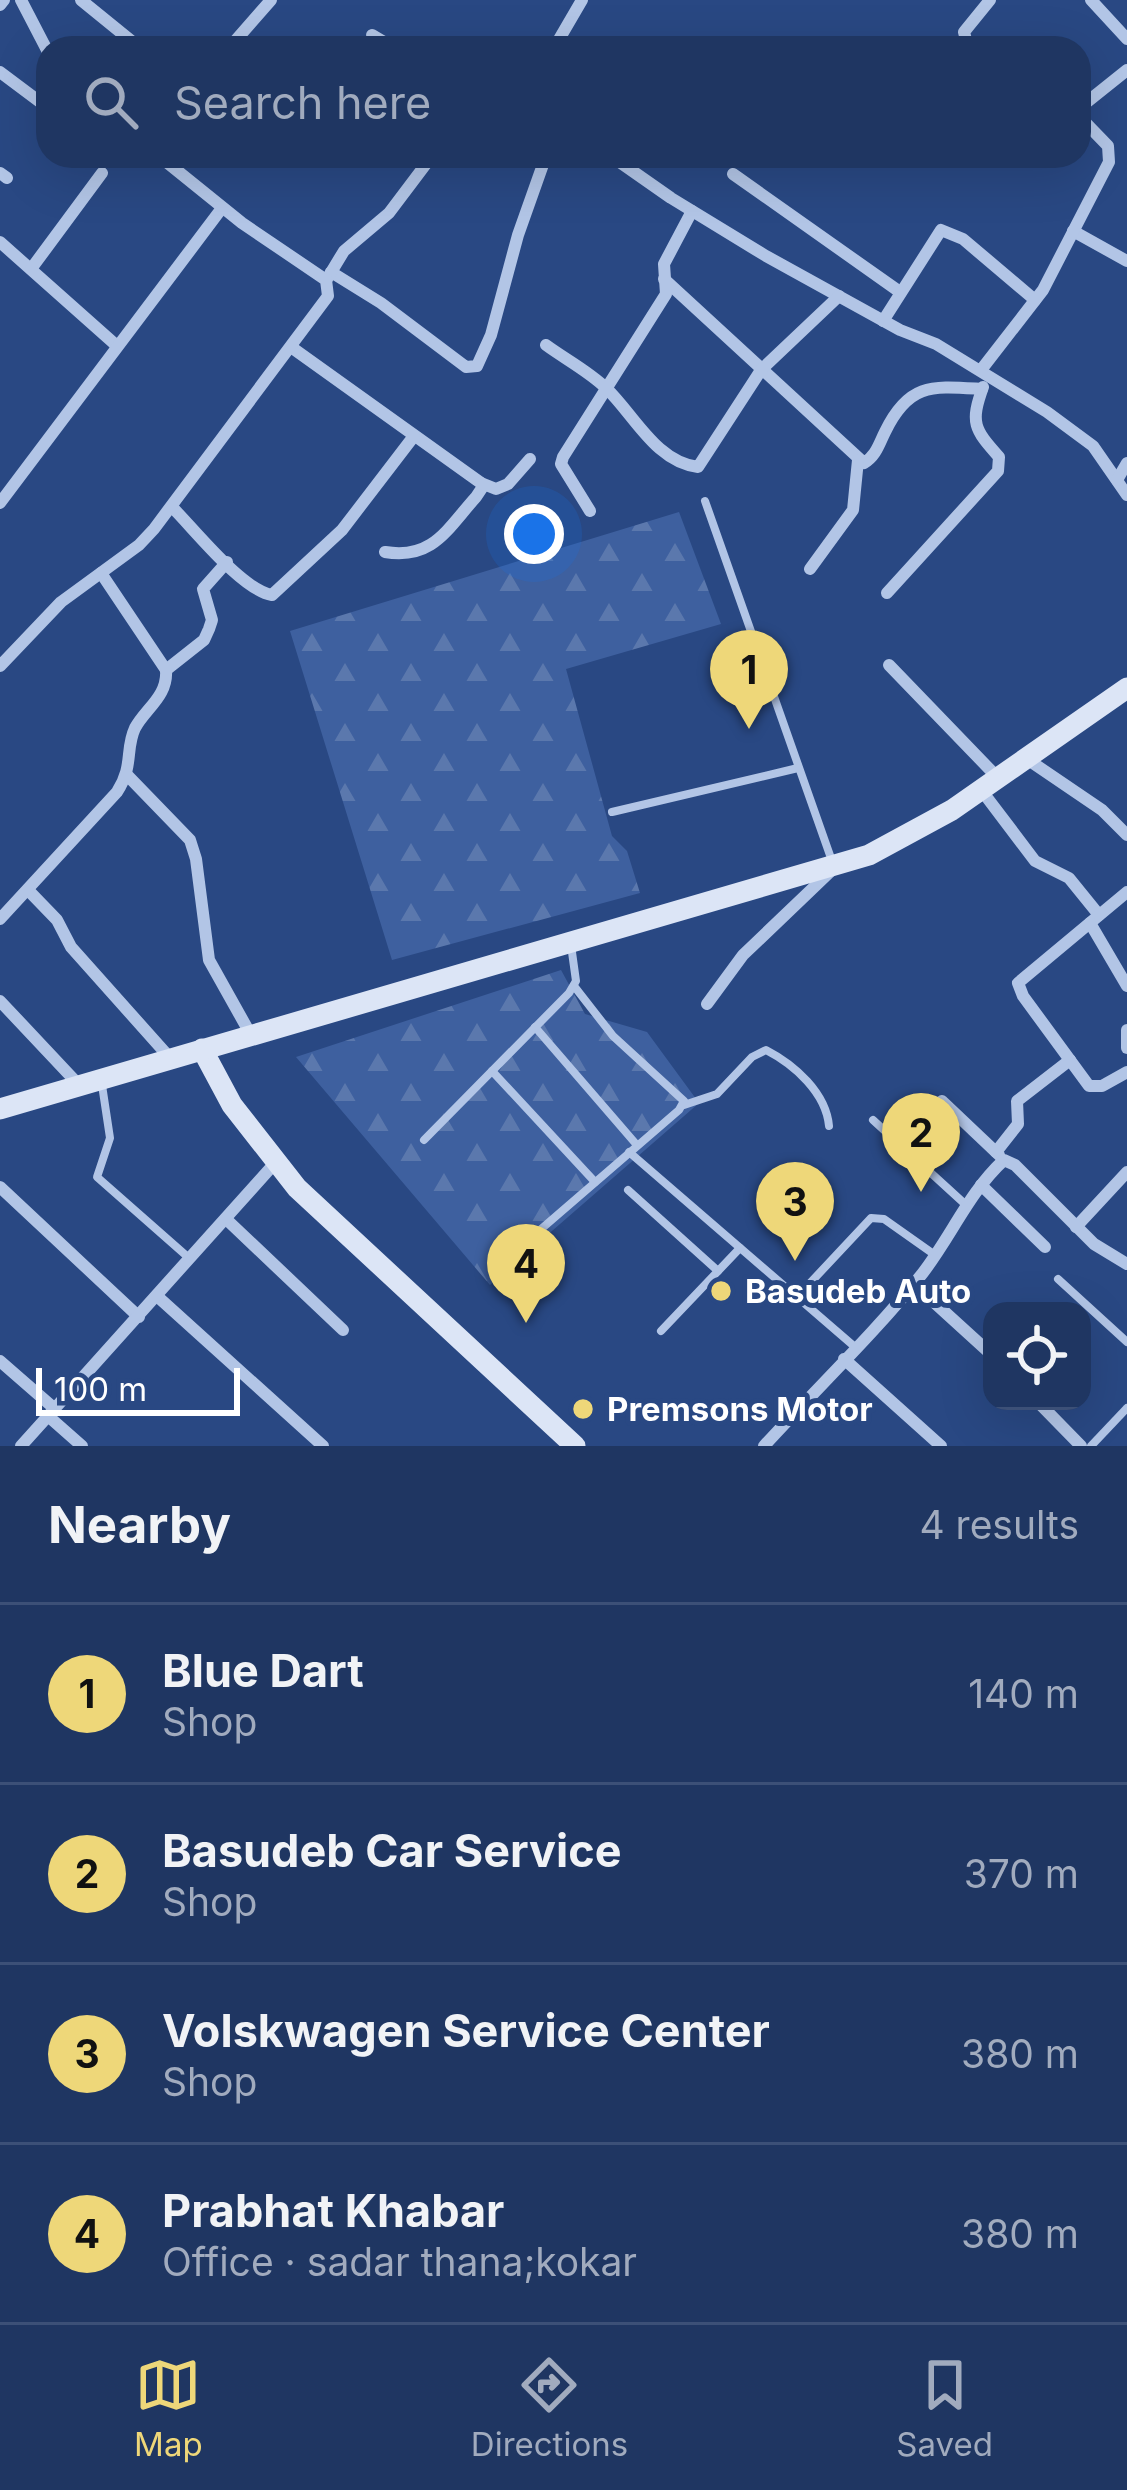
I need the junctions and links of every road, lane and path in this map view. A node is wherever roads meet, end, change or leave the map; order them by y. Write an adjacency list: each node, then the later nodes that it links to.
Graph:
1 (21, 0): 7 (street)
2 (81, 0): 8 (street)
3 (272, 0): 9 (street)
4 (582, 0): 10 (street)
5 (990, 0): 11 (street)
6 (1090, 0): 12 (street)
7 (40, 36)
8 (125, 36)
9 (240, 36)
10 (561, 36)
11 (965, 36)
12 (1127, 39)
13 (1127, 70): 16 (street)
14 (0, 73): 15 (street)
15 (36, 99)
16 (1091, 99)
17 (1091, 128): 26 (street)
18 (174, 168): 24 (street)
19 (423, 168): 30 (street)
20 (542, 168): 30 (street)
21 (628, 168): 25 (street)
22 (102, 173): 29 (street)
23 (733, 174): 32 (street)
24 (222, 208): 30 (street); 37 (street)
25 (692, 211): 31 (street); 33 (street)
26 (1073, 231): 28 (street); 34 (street)
27 (0, 242): 29 (street)
28 (1127, 261)
29 (32, 269): 37 (street)
30 (329, 276): 38 (street)
31 (664, 279): 39 (street); 41 (street)
32 (900, 292): 34 (street); 35 (street)
33 (839, 296): 35 (street); 39 (street)
34 (1035, 300): 40 (street)
35 (883, 321): 40 (street)
36 (545, 345): 41 (street)
37 (117, 346): 51 (street)
38 (290, 347): 43 (street); 52 (street)
39 (761, 370): 41 (street); 45 (street)
40 (984, 372): 42 (street); 47 (street)
41 (606, 388): 53 (street)
42 (982, 389): 45 (street); 58 (street)
43 (414, 436): 48 (street); 55 (street)
44 (530, 459): 48 (street)
45 (858, 460): 56 (street)
46 (1127, 463): 47 (street)
47 (1118, 480): 49 (street)
48 (481, 483): 54 (street)
49 (1127, 495)
50 (705, 501): 64 (lane)
51 (0, 502)
52 (172, 507): 55 (street); 57 (street)
53 (590, 511)
54 (385, 552)
55 (227, 562): 61 (street)
56 (810, 569)
57 (101, 573): 60 (street); 61 (street)
58 (887, 593)
59 (890, 665): 66 (street)
60 (0, 666)
61 (166, 670): 65 (street)
62 (1127, 694): 63 (main road)
63 (1027, 759): 66 (main road); 68 (street)
64 (798, 768): 67 (lane); 69 (lane)
65 (128, 776): 70 (street); 81 (street)
66 (990, 785): 69 (main road); 73 (street)
67 (612, 812)
68 (1127, 835)
69 (834, 868): 74 (main road); 78 (street)
70 (28, 890): 72 (street); 84 (street)
71 (1127, 892): 73 (street)
72 (0, 919)
73 (1094, 919): 76 (street); 85 (street)
74 (571, 944): 75 (lane); 81 (main road)
75 (574, 986): 79 (lane); 90 (lane)
76 (1127, 986)
77 (1, 1004): 88 (street)
78 (706, 1004)
79 (535, 1027): 86 (lane); 95 (lane)
80 (1127, 1030): 83 (street)
81 (251, 1035): 82 (main road)
82 (202, 1048): 84 (main road); 97 (main road)
83 (1127, 1048)
84 (170, 1058): 88 (main road)
85 (1070, 1060): 87 (street); 96 (street)
86 (492, 1071): 94 (lane); 99 (lane)
87 (1127, 1072)
88 (90, 1083): 91 (main road); 110 (lane)
89 (942, 1101): 96 (street)
90 (683, 1106): 93 (lane); 95 (lane)
91 (0, 1109)
92 (873, 1120): 103 (lane)
93 (829, 1126)
94 (424, 1140)
95 (633, 1148): 99 (lane); 108 (lane)
96 (1000, 1156): 100 (street); 105 (street)
97 (275, 1163): 104 (street); 131 (main road)
98 (1127, 1172): 105 (street)
99 (596, 1182): 106 (lane)
100 (981, 1185): 103 (street); 107 (street)
101 (0, 1187): 117 (street)
102 (628, 1190): 112 (lane)
103 (967, 1205): 109 (street)
104 (226, 1219): 110 (street); 118 (street)
105 (1076, 1227): 111 (street)
106 (540, 1230)
107 (1045, 1246)
108 (740, 1248): 112 (lane); 115 (lane)
109 (936, 1256): 114 (street); 115 (lane)
110 (190, 1259): 116 (street)
111 (1127, 1264)
112 (718, 1271): 119 (lane)
113 (1058, 1279): 120 (lane)
114 (914, 1284): 121 (street); 122 (street)
115 (797, 1297): 121 (lane)
116 (158, 1298): 117 (street); 130 (street)
117 (140, 1318): 127 (street)
118 (344, 1330)
119 (661, 1331)
120 (1127, 1342)
121 (855, 1347): 123 (street)
122 (983, 1347)
123 (844, 1359): 132 (street); 133 (street)
124 (0, 1361): 127 (street)
125 (1127, 1408): 135 (lane)
126 (1046, 1410): 134 (street)
127 (52, 1413): 128 (street); 129 (street)
128 (21, 1446)
129 (82, 1446)
130 (323, 1446)
131 (575, 1446)
132 (764, 1446)
133 (941, 1446)
134 (1081, 1446)
135 (1091, 1446)

